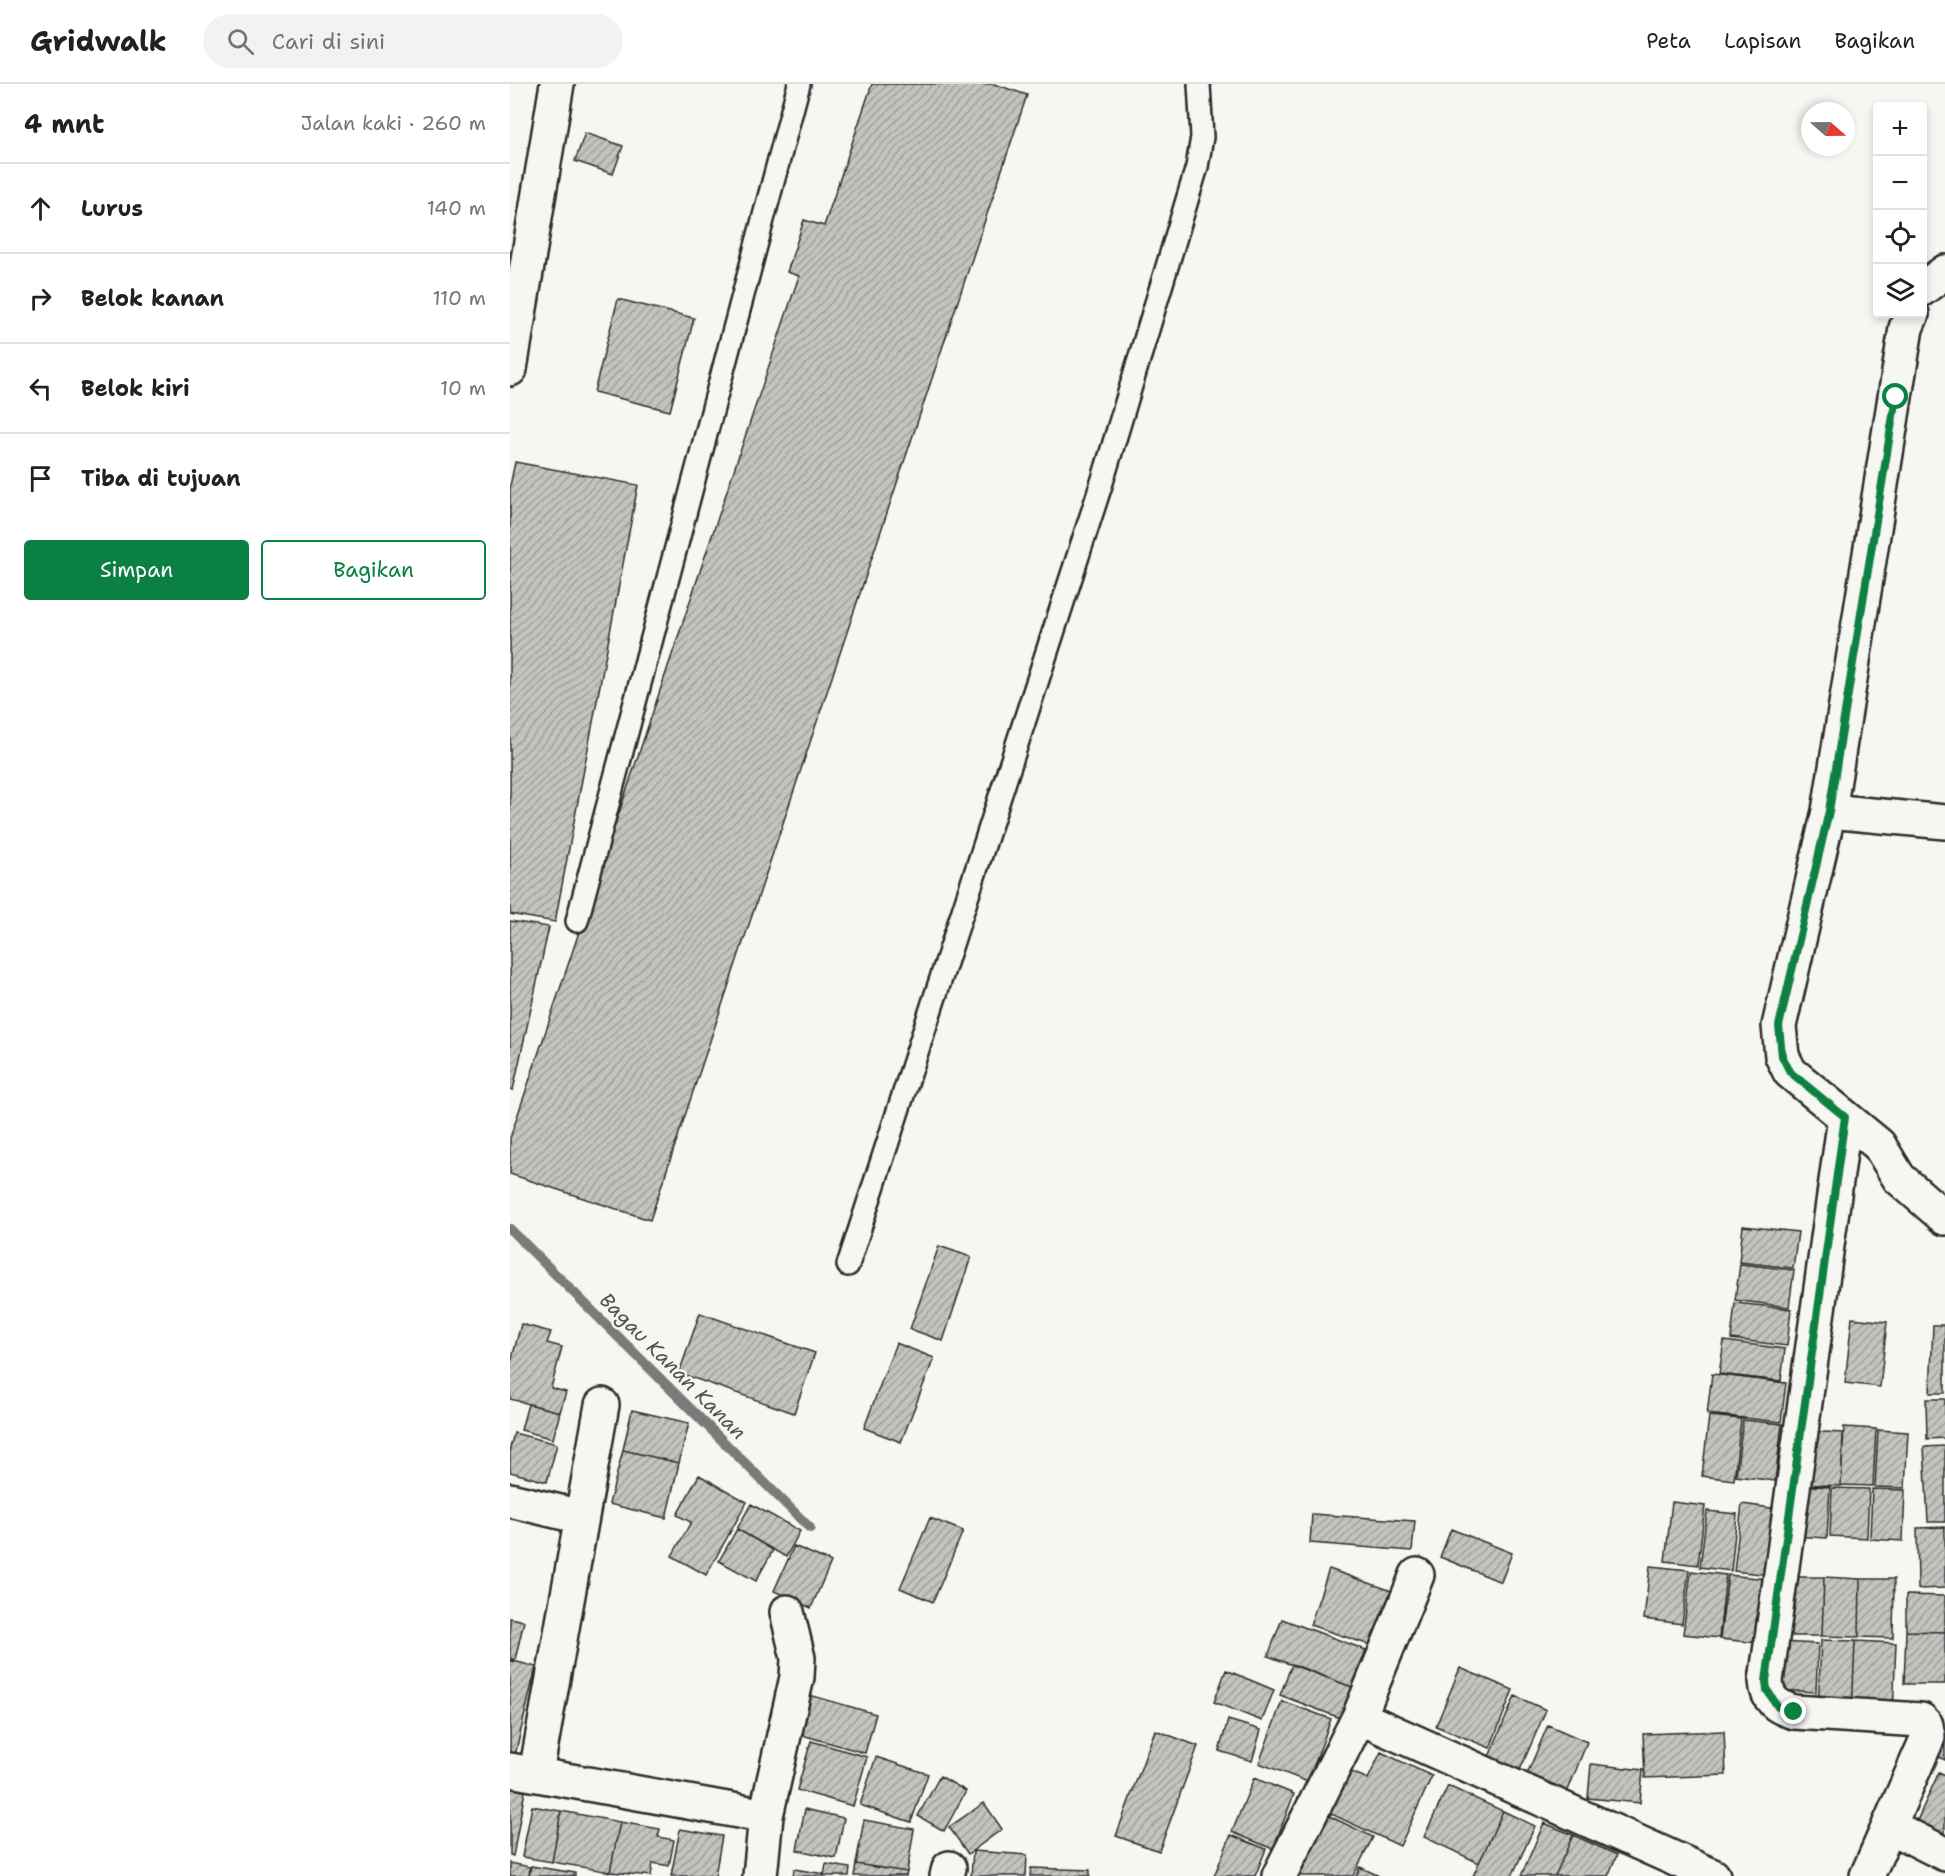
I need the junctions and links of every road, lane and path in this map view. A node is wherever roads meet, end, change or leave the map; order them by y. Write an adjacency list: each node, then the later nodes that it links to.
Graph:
1 (557, 84): 7 (street)
2 (800, 84): 10 (lane)
3 (1198, 84): 13 (lane)
4 (1945, 272): 5 (street)
5 (1927, 286)
6 (1910, 318): 8 (street)
7 (510, 369)
8 (1829, 811): 9 (street); 11 (street)
9 (1945, 822)
10 (577, 921)
11 (1845, 1117): 12 (street); 22 (street)
12 (1945, 1218)
13 (848, 1265)
14 (602, 1405): 16 (street)
15 (510, 1500): 16 (street)
16 (581, 1517): 20 (street)
17 (1417, 1575): 19 (street)
18 (787, 1612): 21 (street)
19 (1359, 1717): 24 (street); 26 (street)
20 (523, 1771): 21 (street)
21 (766, 1816): 25 (street)
22 (1889, 1827): 23 (street); 28 (street)
23 (1945, 1854)
24 (1677, 1870): 27 (street)
25 (760, 1876)
26 (1279, 1876)
27 (1713, 1876)
28 (1867, 1876)

